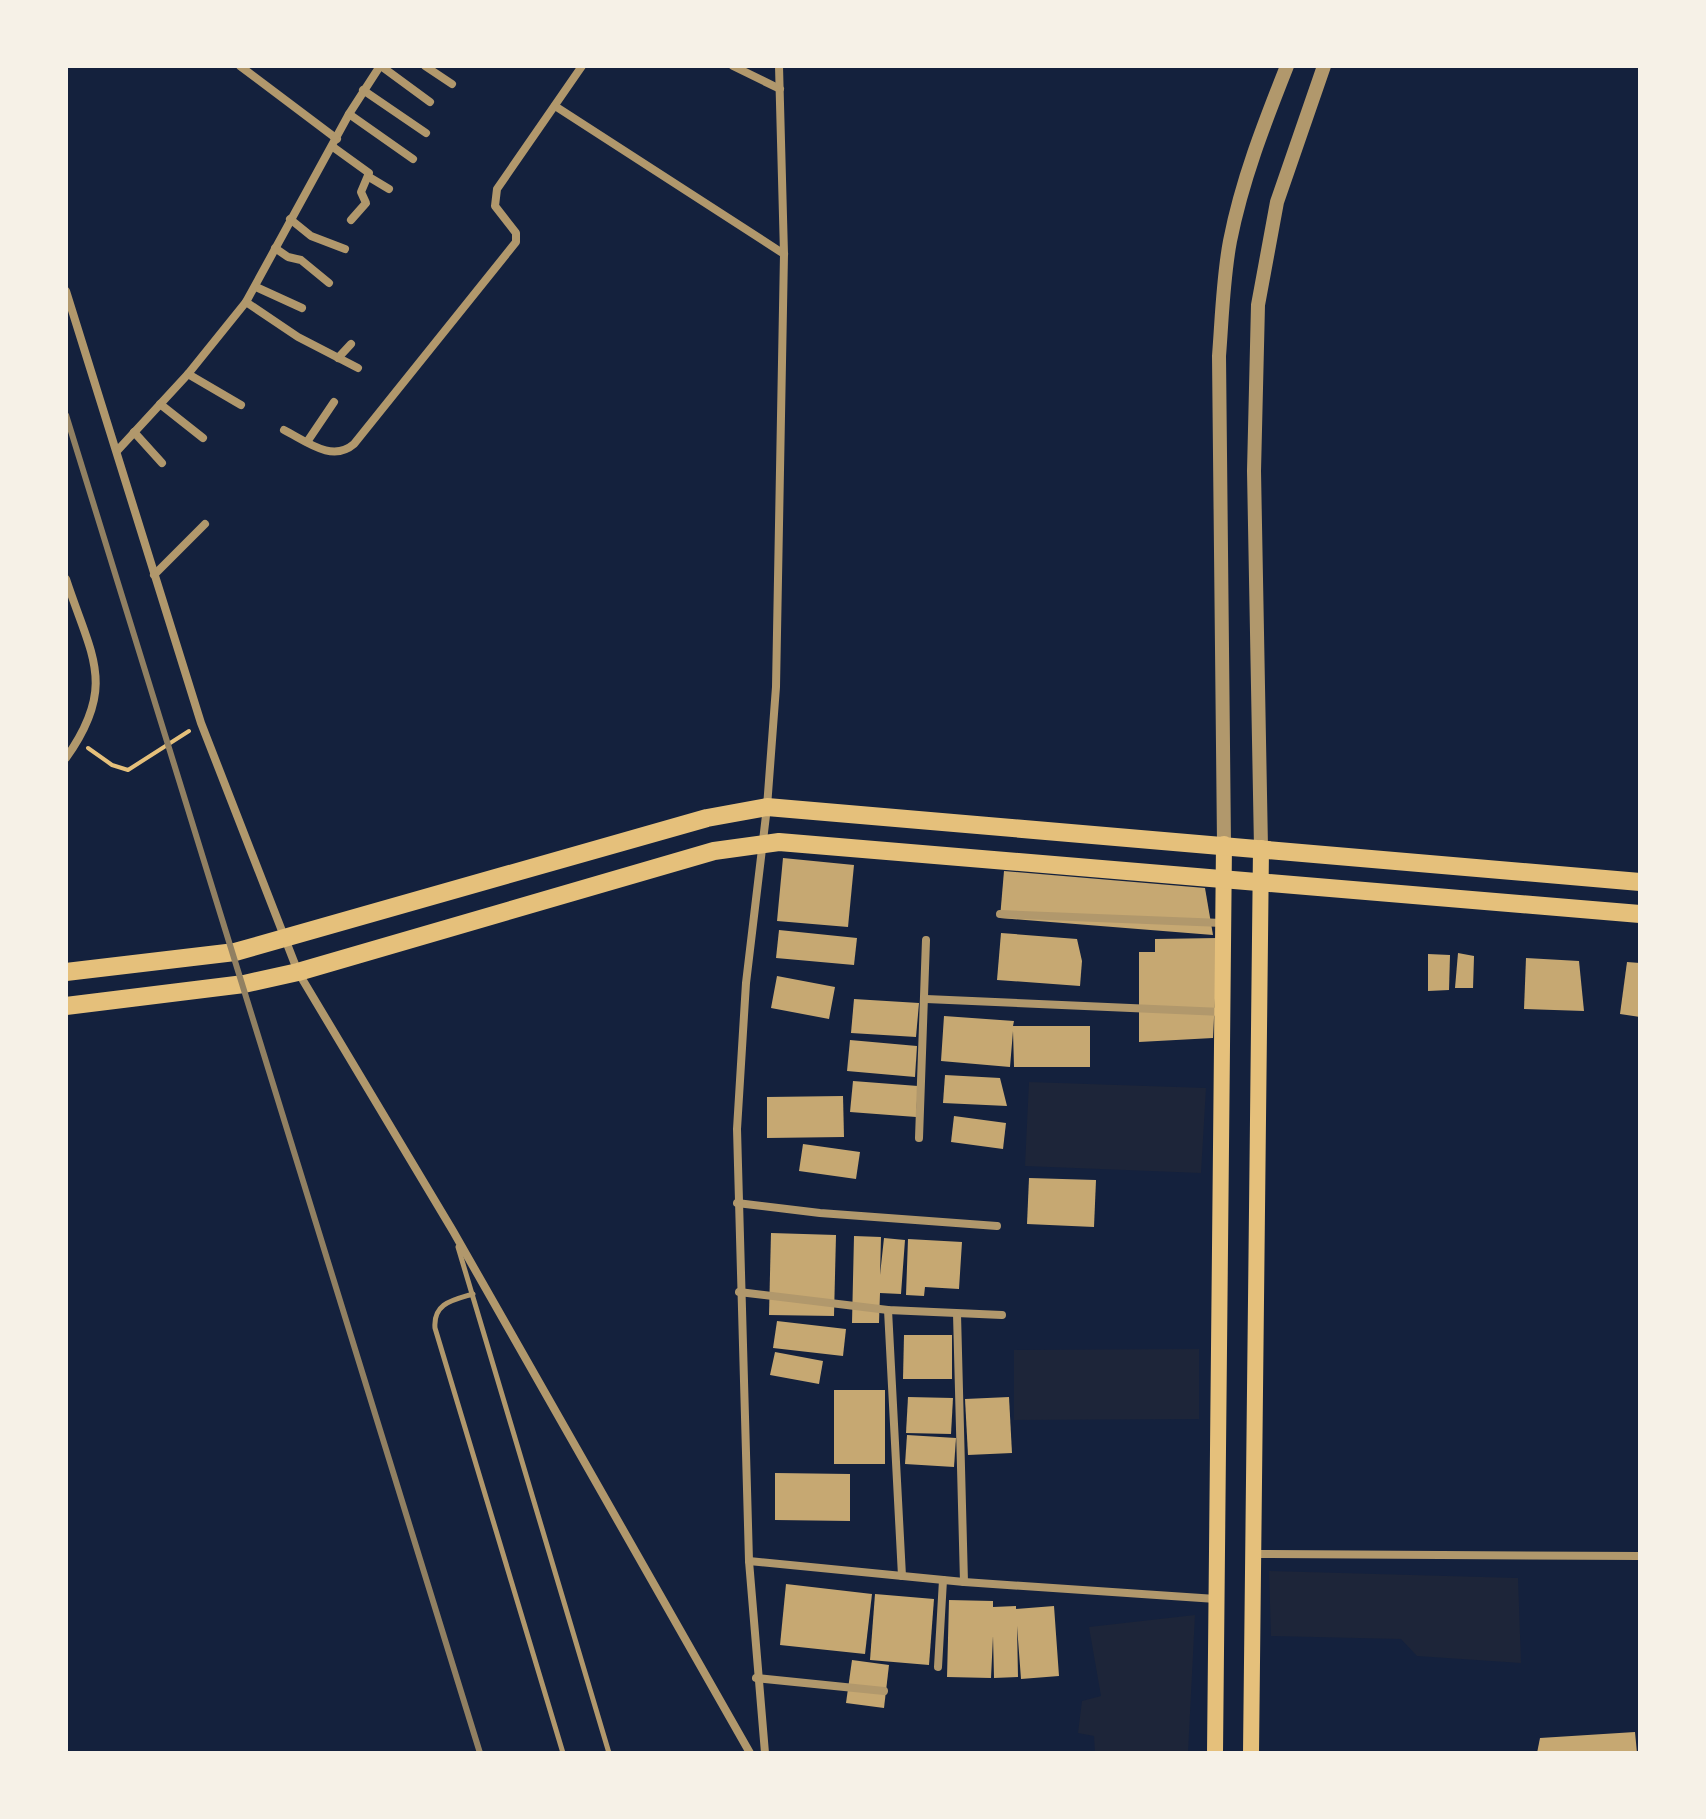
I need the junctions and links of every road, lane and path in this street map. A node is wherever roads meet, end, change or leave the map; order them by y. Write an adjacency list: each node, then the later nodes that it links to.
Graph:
1 (240, 66): 16 (street)
2 (380, 66): 11 (street); 12 (street)
3 (425, 66): 9 (street)
4 (582, 66): 13 (street)
5 (733, 66): 10 (street)
6 (779, 66): 10 (street)
7 (1287, 66): 52 (street)
8 (1324, 66): 53 (street)
9 (452, 84)
10 (780, 89): 24 (street)
11 (363, 90): 14 (street); 15 (street)
12 (430, 102)
13 (555, 106): 24 (street); 40 (street)
14 (349, 114): 16 (street); 17 (street)
15 (426, 133)
16 (335, 143): 18 (street); 20 (street)
17 (413, 159)
18 (369, 177): 19 (street); 21 (street)
19 (389, 189)
20 (290, 219): 22 (street); 23 (street)
21 (351, 220)
22 (275, 248): 25 (street); 26 (street)
23 (345, 249)
24 (784, 254): 50 (street)
25 (329, 283)
26 (256, 287): 28 (street); 29 (street)
27 (66, 291): 41 (street)
28 (246, 302): 31 (street); 33 (street)
29 (302, 308)
30 (351, 344): 31 (street)
31 (338, 358): 32 (street)
32 (358, 368)
33 (188, 374): 35 (street); 36 (street)
34 (334, 402): 40 (street)
35 (160, 404): 38 (street); 39 (street)
36 (241, 405)
37 (284, 430): 40 (street)
38 (134, 432): 41 (street); 42 (street)
39 (203, 438)
40 (307, 442)
41 (117, 451): 44 (street)
42 (162, 463)
43 (205, 524): 44 (street)
44 (154, 575): 47 (street)
45 (66, 579): 46 (street)
46 (68, 595): 48 (street)
47 (201, 723): 48 (path); 60 (street)
48 (78, 741): 49 (street)
49 (66, 758)
50 (767, 807): 51 (street); 52 (main road); 60 (main road)
51 (761, 843): 54 (main road); 63 (main road); 68 (street)
52 (1224, 844): 53 (main road); 54 (main road)
53 (1261, 848): 55 (main road); 56 (main road)
54 (1223, 880): 56 (main road); 59 (main road)
55 (1640, 882)
56 (1260, 883): 58 (main road); 76 (main road)
57 (1000, 914): 59 (street)
58 (1640, 914)
59 (1223, 923): 66 (main road)
60 (283, 939): 62 (main road); 63 (street)
61 (926, 940): 64 (street)
62 (66, 972)
63 (298, 972): 65 (main road); 70 (street)
64 (926, 999): 66 (street); 67 (street)
65 (66, 1006)
66 (1222, 1012): 82 (main road)
67 (919, 1138)
68 (737, 1203): 69 (street); 71 (street)
69 (997, 1226)
70 (453, 1231): 72 (lane); 88 (street)
71 (739, 1292): 73 (street); 78 (street)
72 (473, 1294): 86 (lane); 87 (lane)
73 (888, 1310): 74 (street); 79 (street)
74 (957, 1314): 75 (street); 81 (street)
75 (1002, 1315)
76 (1254, 1554): 77 (street); 91 (main road)
77 (1640, 1556)
78 (749, 1561): 79 (street); 84 (street)
79 (902, 1576): 80 (street)
80 (943, 1580): 81 (street); 83 (street)
81 (964, 1582): 82 (street)
82 (1217, 1599): 90 (main road)
83 (938, 1667)
84 (756, 1678): 85 (street); 89 (street)
85 (884, 1691)
86 (563, 1753)
87 (609, 1753)
88 (750, 1753)
89 (765, 1753)
90 (1215, 1753)
91 (1251, 1753)

